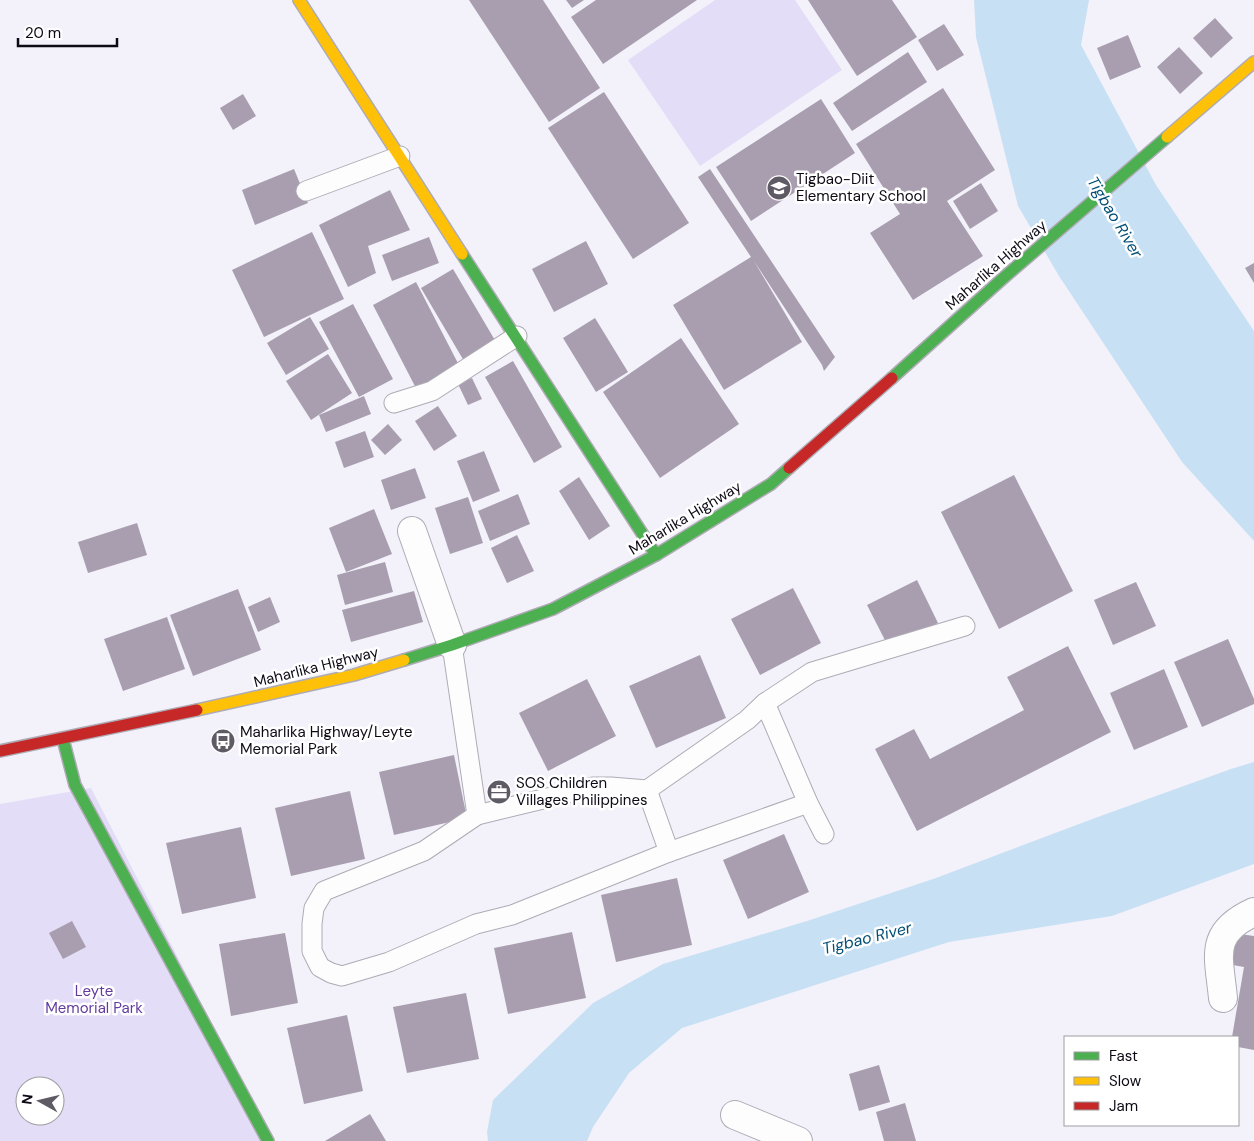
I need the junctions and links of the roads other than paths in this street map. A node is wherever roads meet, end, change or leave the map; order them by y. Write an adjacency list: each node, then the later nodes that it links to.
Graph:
1 (299, 0): 3 (main road)
2 (1254, 62): 8 (main road, Maharlika Highway)
3 (400, 156): 4 (lane); 5 (main road)
4 (306, 191)
5 (517, 336): 6 (lane); 8 (main road)
6 (394, 403)
7 (412, 531): 10 (street)
8 (656, 555): 10 (main road, Maharlika Highway)
9 (965, 626): 11 (lane)
10 (452, 645): 12 (main road, Maharlika Highway); 16 (lane)
11 (765, 703): 14 (lane); 15 (lane)
12 (63, 739): 13 (main road, Maharlika Highway); 22 (main road)
13 (0, 751)
14 (647, 790): 16 (lane); 18 (lane)
15 (808, 803): 17 (lane); 18 (lane)
16 (477, 816): 18 (lane)
17 (824, 834)
18 (669, 852)
19 (1254, 912): 20 (street)
20 (1223, 998)
21 (735, 1115): 23 (street)
22 (268, 1141)
23 (798, 1141)

